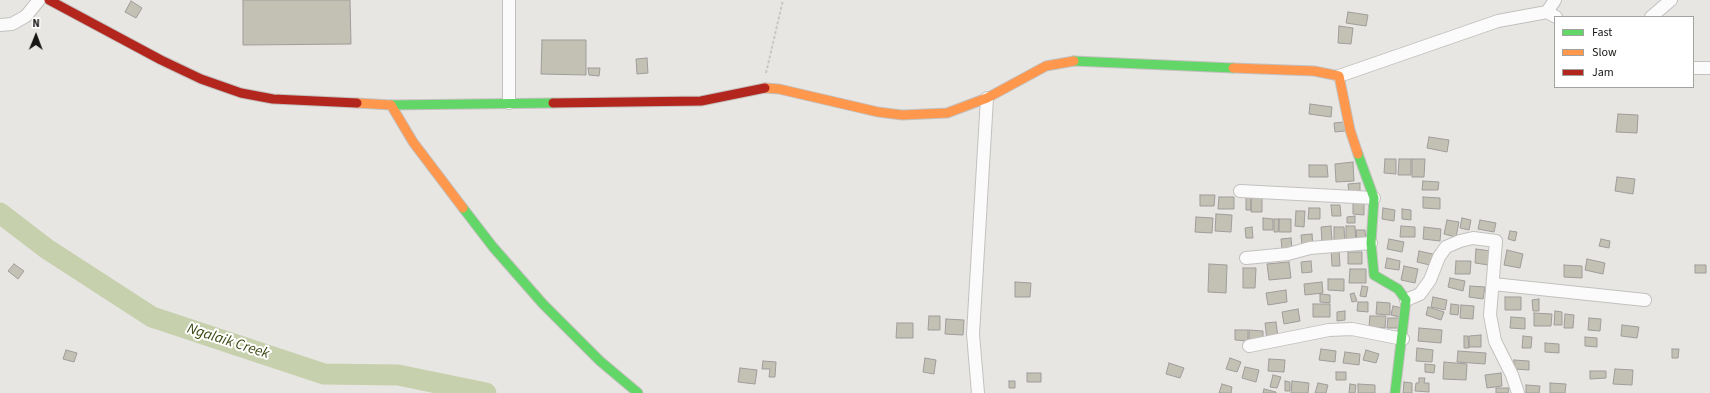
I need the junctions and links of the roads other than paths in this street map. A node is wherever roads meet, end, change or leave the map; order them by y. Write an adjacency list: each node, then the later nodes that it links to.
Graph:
1 (39, 0): 8 (street)
2 (49, 0): 14 (street)
3 (509, 0): 13 (street)
4 (1555, 0): 6 (street)
5 (1671, 0): 7 (street)
6 (1552, 15): 11 (street)
7 (1652, 16)
8 (0, 25)
9 (1694, 68): 10 (street)
10 (1710, 68)
11 (1339, 76): 12 (street); 16 (street)
12 (987, 98): 13 (street); 25 (street)
13 (509, 103): 14 (street)
14 (391, 105): 24 (street)
15 (1240, 191): 16 (street)
16 (1374, 198): 17 (street)
17 (1371, 243): 18 (street); 20 (street)
18 (1246, 258)
19 (1493, 284): 20 (street); 21 (street); 27 (street)
20 (1406, 300): 22 (street)
21 (1645, 300)
22 (1403, 338): 23 (street); 26 (street)
23 (1249, 346)
24 (638, 393)
25 (978, 393)
26 (1396, 393)
27 (1518, 393)

